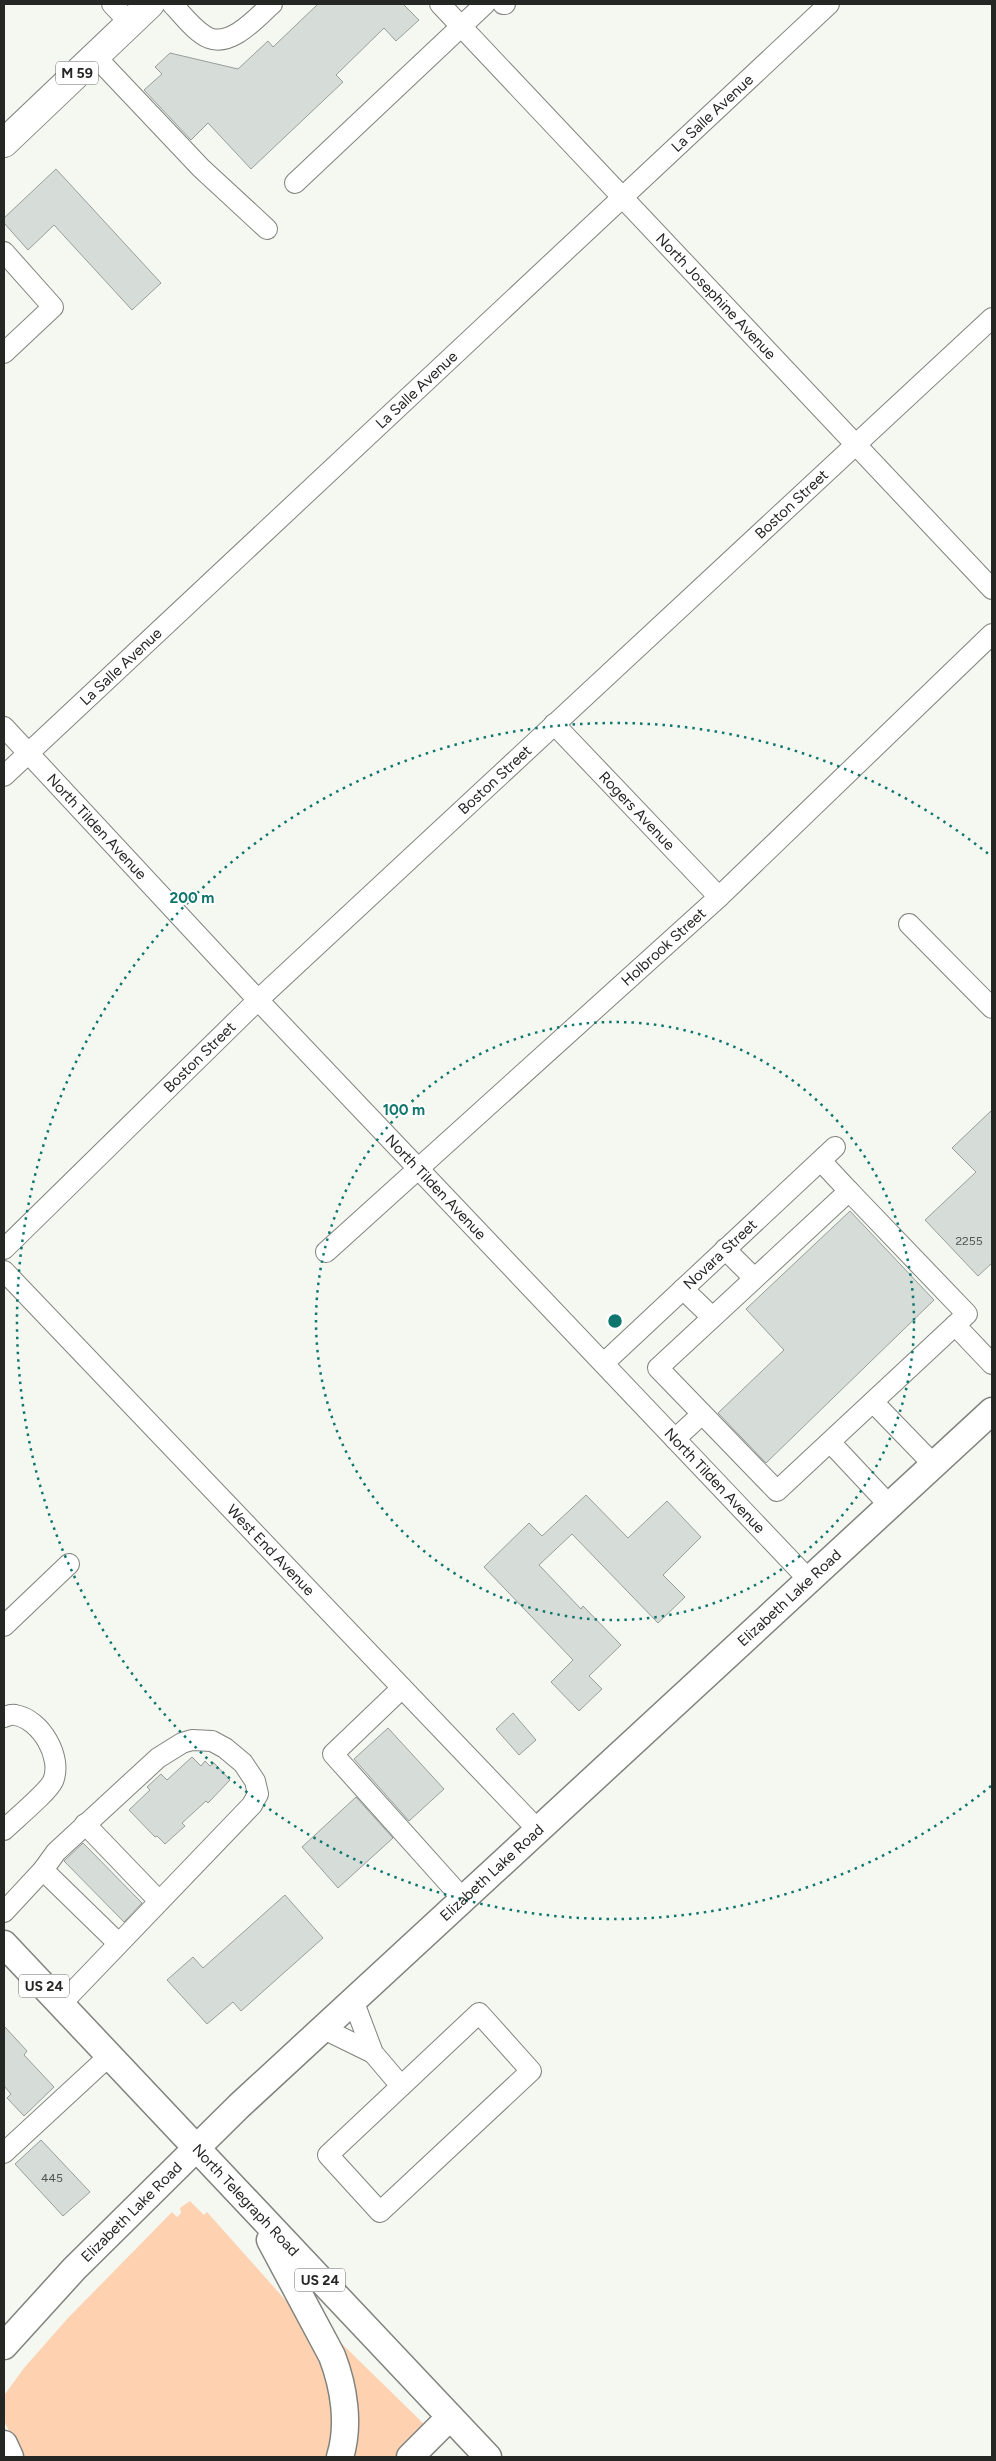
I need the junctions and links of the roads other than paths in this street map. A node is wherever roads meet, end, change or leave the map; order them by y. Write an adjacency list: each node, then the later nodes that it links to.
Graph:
1 (150, 4): 7 (highway, M 59)
2 (172, 4): 3 (street)
3 (272, 4)
4 (440, 4): 8 (street, North Josephine Avenue)
5 (485, 4): 8 (street)
6 (829, 4): 12 (street, La Salle Avenue)
7 (121, 13): 9 (highway, M 59)
8 (463, 27): 11 (street); 12 (street, North Josephine Avenue)
9 (95, 56): 10 (highway, M 59); 13 (street)
10 (4, 143)
11 (295, 183)
12 (622, 196): 17 (street, North Josephine Avenue); 22 (street, La Salle Avenue)
13 (267, 229)
14 (4, 252): 16 (street)
15 (992, 318): 17 (street, Boston Street)
16 (4, 353)
17 (855, 445): 18 (street, North Josephine Avenue); 20 (street, Boston Street)
18 (992, 589)
19 (992, 634): 24 (street, Holbrook Street)
20 (554, 724): 24 (street, Rogers Avenue); 26 (street, Boston Street)
21 (4, 727): 22 (street, North Tilden Avenue)
22 (28, 753): 23 (street, La Salle Avenue); 26 (street, North Tilden Avenue)
23 (4, 776)
24 (719, 897): 30 (street, Holbrook Street)
25 (909, 924): 27 (street)
26 (258, 1000): 30 (street, North Tilden Avenue); 32 (street, Boston Street)
27 (992, 1008)
28 (835, 1147): 29 (street, Novara Street)
29 (821, 1161): 31 (street); 33 (street, Novara Street)
30 (418, 1168): 34 (street, Holbrook Street); 40 (street, North Tilden Avenue)
31 (848, 1191): 36 (street); 39 (street)
32 (4, 1249)
33 (725, 1249): 36 (street); 37 (street, Novara Street)
34 (326, 1252)
35 (4, 1270): 52 (street, West End Avenue)
36 (754, 1278): 38 (street)
37 (683, 1289): 38 (street); 40 (street, Novara Street)
38 (712, 1317): 44 (street)
39 (955, 1325): 41 (street); 42 (street)
40 (604, 1363): 45 (street, North Tilden Avenue)
41 (992, 1364)
42 (873, 1402): 46 (street); 47 (street)
43 (992, 1411): 47 (main road, Elizabeth Lake Road)
44 (701, 1415): 45 (street); 46 (street)
45 (675, 1440): 50 (street, North Tilden Avenue)
46 (830, 1442): 48 (street)
47 (934, 1465): 48 (main road, Elizabeth Lake Road)
48 (890, 1506): 50 (main road, Elizabeth Lake Road)
49 (69, 1564): 51 (street)
50 (809, 1580): 56 (main road, Elizabeth Lake Road)
51 (4, 1626)
52 (402, 1688): 56 (street, West End Avenue); 58 (street)
53 (4, 1717): 55 (street)
54 (85, 1824): 57 (street); 59 (street); 59 (street)
55 (4, 1830)
56 (538, 1830): 58 (main road, Elizabeth Lake Road)
57 (43, 1870): 60 (street); 61 (street)
58 (463, 1899): 63 (main road, Elizabeth Lake Road)
59 (160, 1901): 61 (street)
60 (4, 1912)
61 (118, 1943): 64 (street)
62 (4, 1944): 64 (main road, North Telegraph Road / US 24)
63 (352, 2000): 65 (main road, Elizabeth Lake Road); 66 (street)
64 (60, 2004): 67 (main road, North Telegraph Road / US 24)
65 (324, 2029): 66 (street); 69 (main road, Elizabeth Lake Road)
66 (373, 2053): 68 (street)
67 (109, 2056): 69 (main road, North Telegraph Road / US 24); 70 (street)
68 (401, 2086): 68 (street)
69 (195, 2148): 71 (main road, North Telegraph Road / US 24); 72 (main road, Elizabeth Lake Road)
70 (4, 2153)
71 (255, 2211): 73 (main road, North Telegraph Road / US 24); 76 (main road)
72 (4, 2346)
73 (450, 2417): 77 (main road); 78 (main road, North Telegraph Road / US 24)
74 (4, 2444): 75 (main road)
75 (10, 2457)
76 (340, 2457)
77 (410, 2457)
78 (488, 2457)

